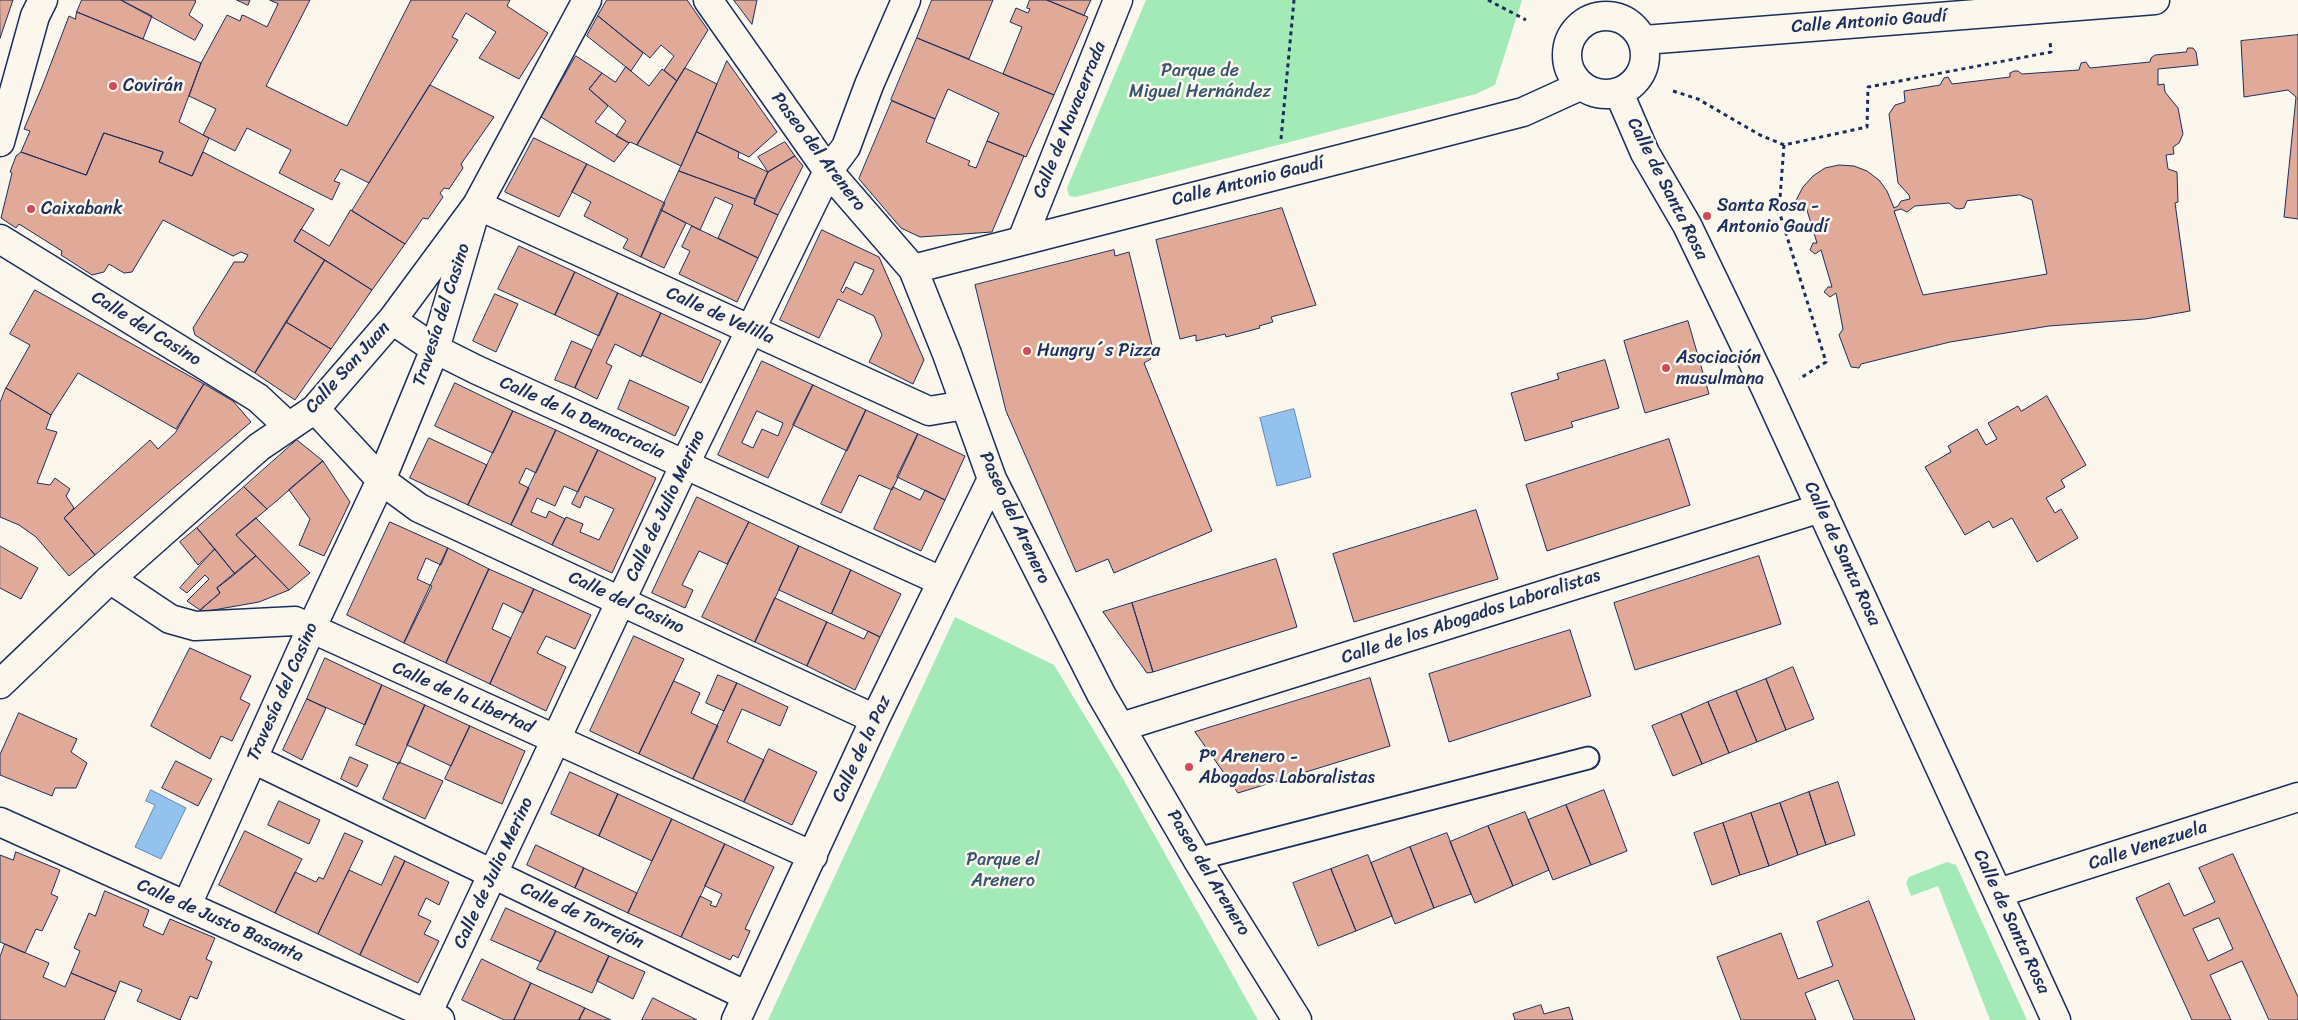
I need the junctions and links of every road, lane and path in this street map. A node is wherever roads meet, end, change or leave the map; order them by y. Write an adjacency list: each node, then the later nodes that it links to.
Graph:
1 (44, 0): 16 (street)
2 (587, 0): 20 (street, Calle San Juan)
3 (708, 0): 19 (street, Paseo del Arenero)
4 (906, 0): 19 (street, Calle de Julio Merino)
5 (1118, 0): 22 (street, Calle de Navacerrada)
6 (1294, 0): 17 (path)
7 (1488, 0): 11 (path)
8 (2155, 0): 9 (street, Calle Antonio Gaudí)
9 (2048, 8): 12 (street, Calle Antonio Gaudí); 18 (path)
10 (1585, 10): 12 (street); 13 (street)
11 (1526, 20)
12 (1644, 40): 15 (street)
13 (1580, 86): 15 (street); 22 (street, Calle Antonio Gaudí)
14 (1673, 91): 18 (path)
15 (1619, 93): 34 (street, Calle de Santa Rosa)
16 (0, 142)
17 (1281, 143)
18 (1784, 145): 27 (path)
19 (828, 171): 23 (street, Paseo del Arenero); 25 (street, Calle de Julio Merino)
20 (477, 205): 24 (street, Calle San Juan); 25 (street, Calle de Velilla); 26 (street, Travesía del Casino)
21 (0, 239): 30 (street, Calle del Casino)
22 (1022, 240): 23 (street, Calle Antonio Gaudí)
23 (913, 269): 28 (street, Paseo del Arenero)
24 (392, 320): 26 (street, Calle de la Democracia); 29 (street, Calle San Juan)
25 (751, 330): 28 (street, Calle de Velilla); 31 (street, Calle de Julio Merino)
26 (435, 349): 31 (street, Calle de la Democracia); 33 (street, Travesía del Casino)
27 (1797, 380)
28 (965, 405): 32 (street, Paseo del Arenero)
29 (315, 409): 30 (street, Calle San Juan); 33 (street)
30 (288, 426): 35 (street, Calle San Juan)
31 (685, 464): 36 (street, Calle de la Democracia); 37 (street, Calle de Julio Merino)
32 (992, 479): 36 (street, Calle de la Paz); 41 (street, Paseo del Arenero)
33 (381, 480): 37 (street, Calle del Casino); 38 (street, Travesía del Casino)
34 (1821, 508): 41 (street, Calle de los Abogados Laboralistas); 50 (street, Calle de Santa Rosa)
35 (110, 579): 38 (street, Calle de la Libertad); 39 (street, Calle San Juan)
36 (941, 581): 40 (street, Calle de la Paz)
37 (622, 601): 40 (street, Calle del Casino); 42 (street, Calle de Julio Merino)
38 (311, 629): 42 (street, Calle de la Libertad); 44 (street, Travesía del Casino)
39 (0, 684)
40 (875, 719): 47 (street, Calle de la Paz)
41 (1121, 727): 48 (street, Paseo del Arenero)
42 (557, 740): 47 (street, Calle de la Libertad); 49 (street, Calle de Julio Merino)
43 (1588, 758): 48 (lane)
44 (253, 759): 49 (street, Calle de Torrejón); 51 (street, Travesía del Casino)
45 (2298, 797): 50 (street, Calle Venezuela)
46 (0, 822): 51 (street, Calle de Justo Basanta)
47 (812, 856): 52 (street, Calle de la Paz)
48 (1197, 860): 55 (street, Paseo del Arenero)
49 (494, 874): 52 (street, Calle de Torrejón); 53 (street, Calle de Julio Merino)
50 (1998, 894): 56 (street, Calle de Santa Rosa)
51 (187, 905): 53 (street, Calle de Justo Basanta)
52 (748, 996): 54 (street, Calle de la Paz)
53 (434, 1017)
54 (736, 1020)
55 (1297, 1020)
56 (2056, 1020)

